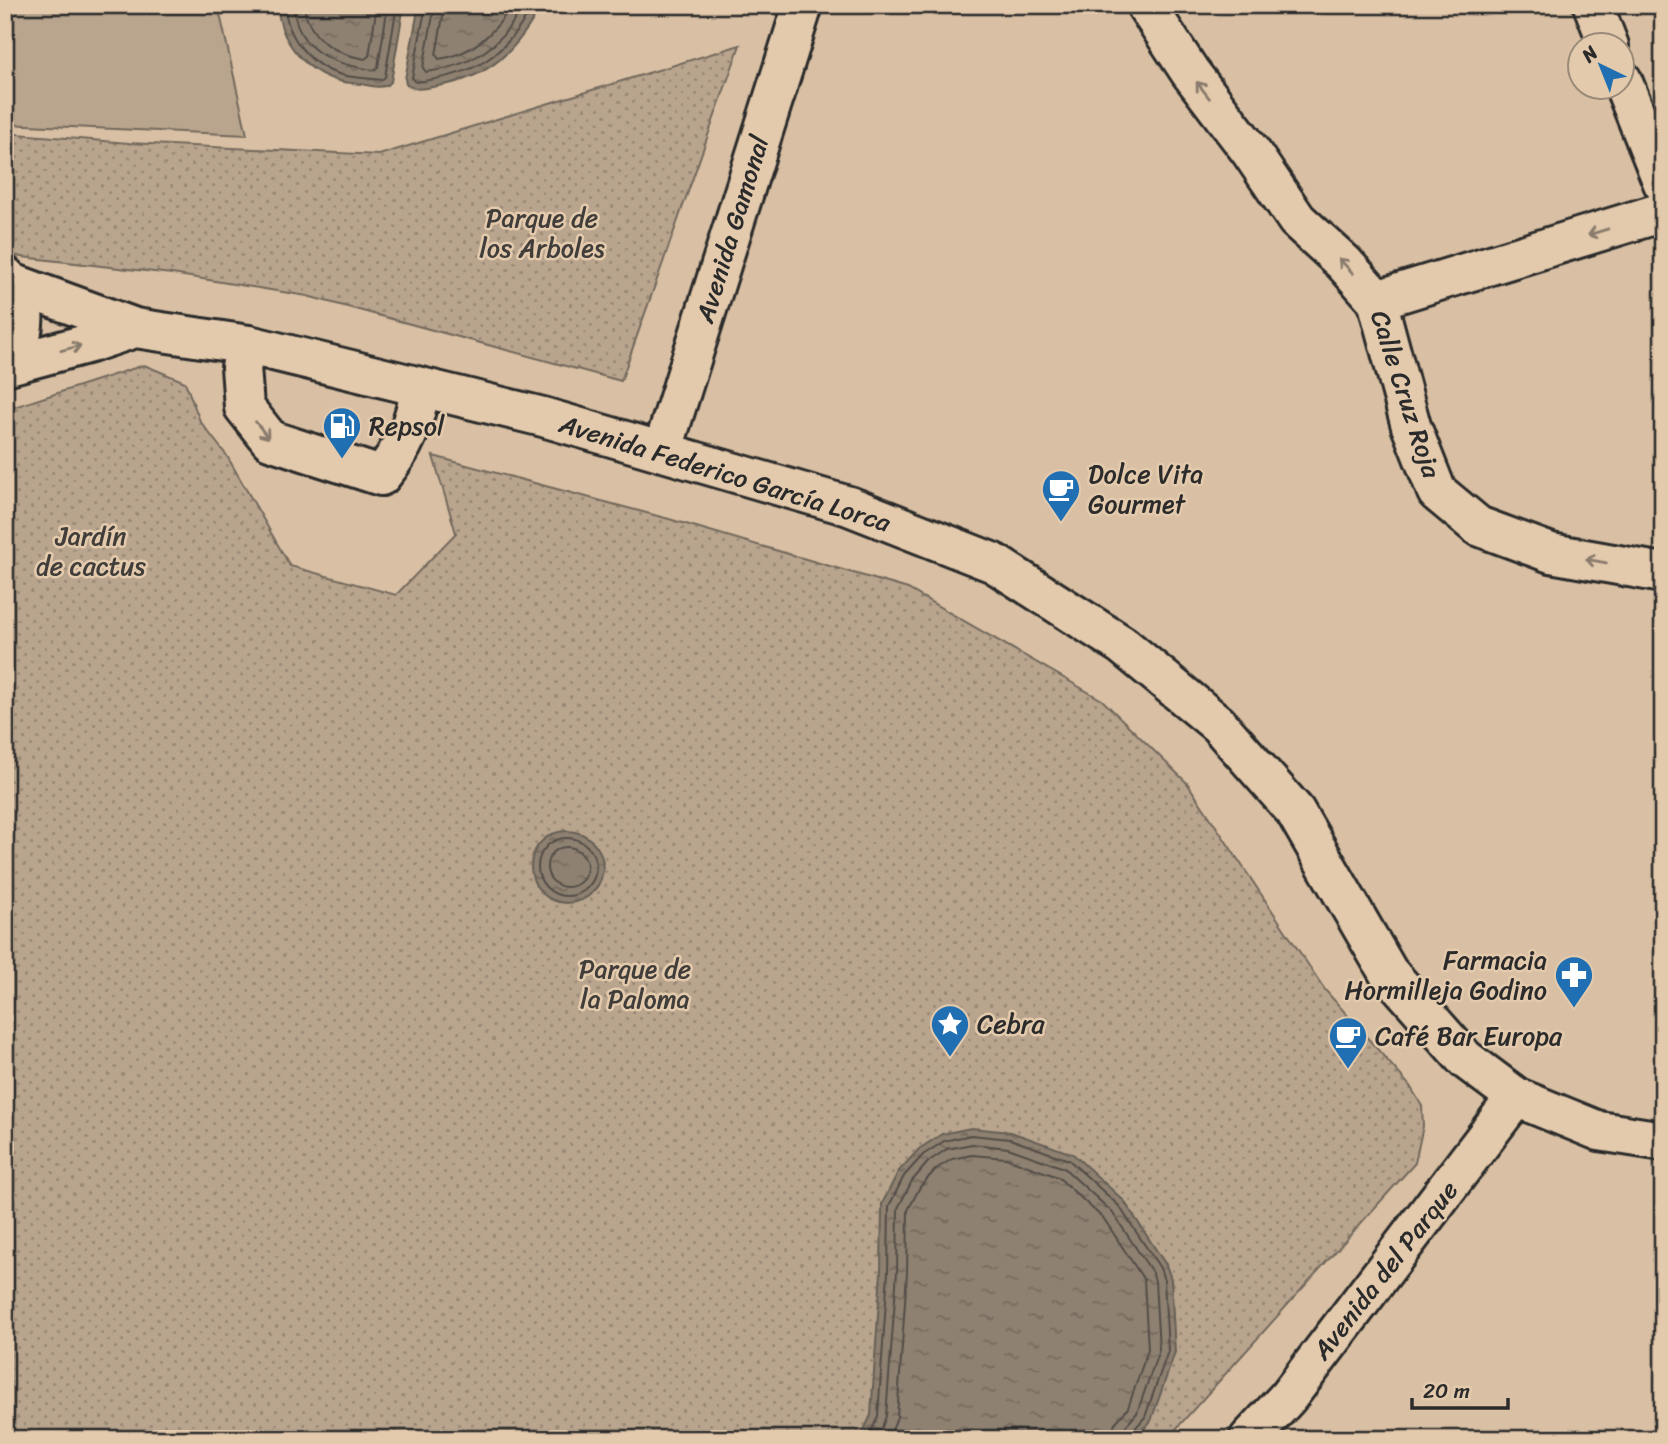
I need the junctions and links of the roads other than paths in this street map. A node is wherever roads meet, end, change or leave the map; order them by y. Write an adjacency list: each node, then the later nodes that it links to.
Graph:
1 (803, 5): 14 (street, Avenida Gamonal)
2 (1146, 5): 9 (street, Calle Cruz Roja, one-way to 2)
3 (1593, 5): 4 (street)
4 (1604, 32)
5 (1631, 102): 6 (street)
6 (1663, 183)
7 (1663, 212): 9 (street, one-way to 9)
8 (9, 280): 10 (street, Avenida Federico García Lorca); 12 (street)
9 (1377, 300): 15 (street, Calle Cruz Roja, one-way to 9)
10 (135, 328): 11 (street, Avenida Federico García Lorca); 12 (street, Avenida Federico García Lorca, one-way to 10)
11 (248, 345): 13 (street, Avenida Federico García Lorca); 13 (street, one-way to 13)
12 (5, 364)
13 (420, 387): 14 (street, Avenida Federico García Lorca)
14 (662, 452): 16 (street, Avenida Federico García Lorca)
15 (1663, 573)
16 (1517, 1097): 17 (street, Avenida Federico García Lorca); 18 (street, Avenida del Parque)
17 (1663, 1141)
18 (1288, 1397): 19 (street, Avenida del Parque); 20 (street)
19 (1250, 1439)
20 (1290, 1439)

